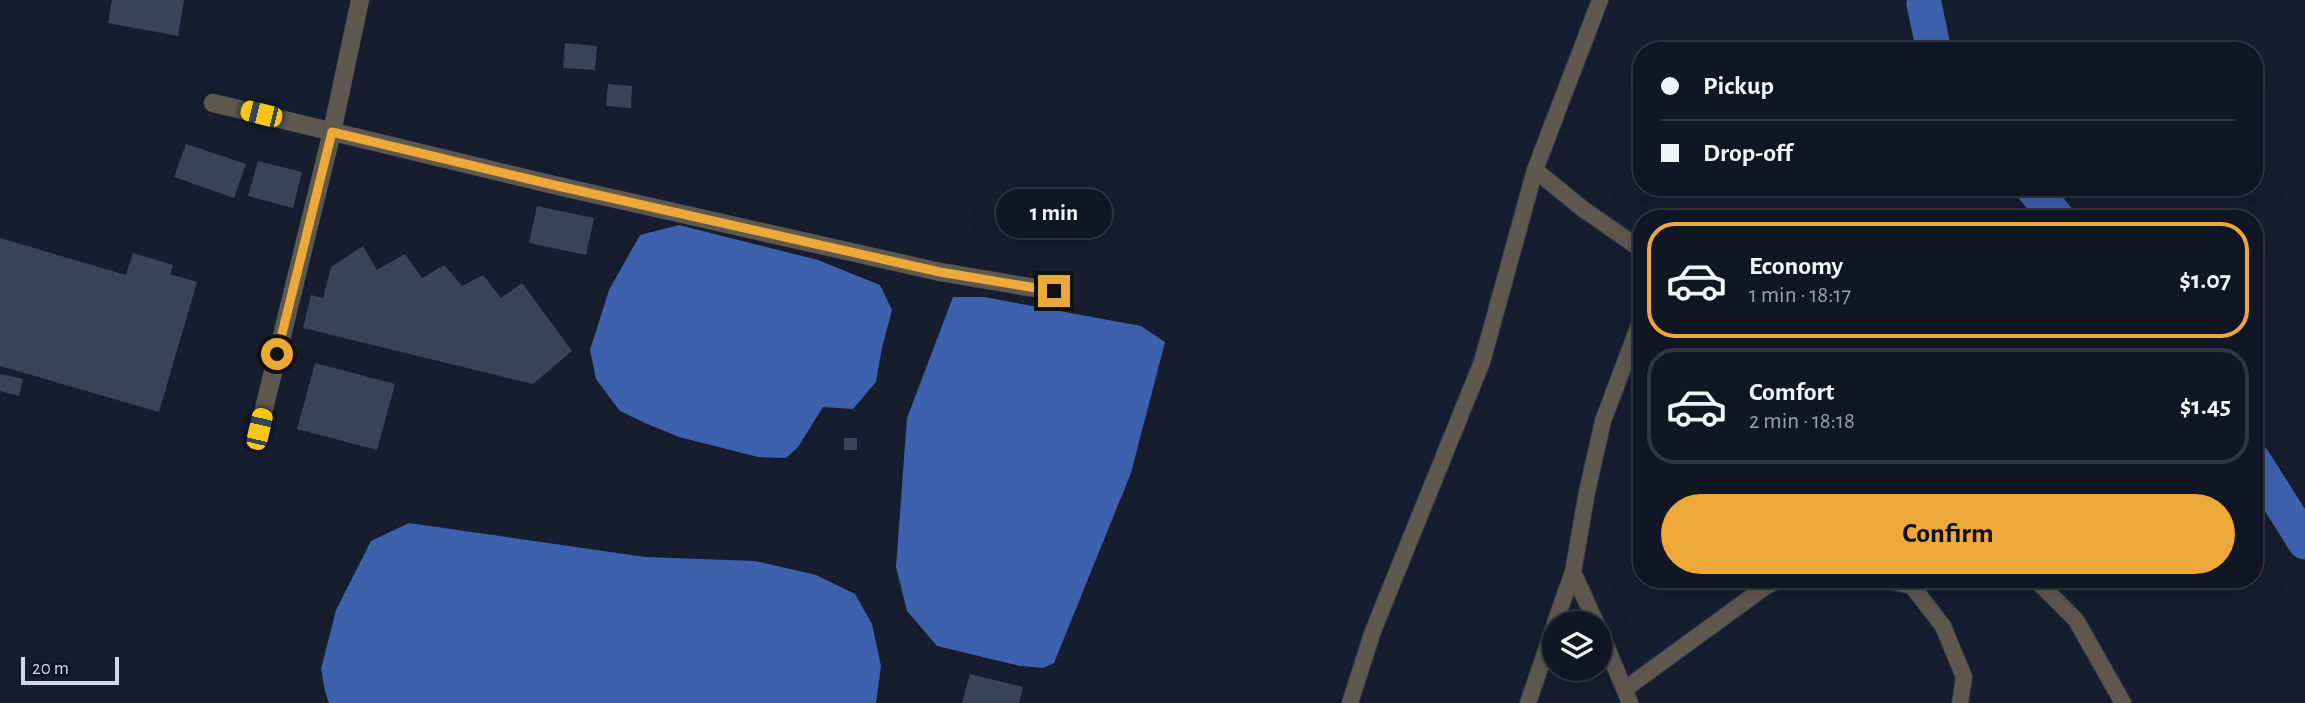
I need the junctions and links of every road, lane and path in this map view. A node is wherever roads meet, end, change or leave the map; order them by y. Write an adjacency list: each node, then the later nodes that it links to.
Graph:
1 (360, 0): 4 (street)
2 (1600, 0): 5 (lane)
3 (213, 103): 4 (street)
4 (332, 132): 7 (street); 9 (street)
5 (1535, 170): 6 (lane); 19 (lane)
6 (1633, 244)
7 (1054, 291)
8 (1633, 341): 10 (lane)
9 (259, 429)
10 (1573, 572): 14 (lane); 15 (lane)
11 (1764, 588): 18 (lane)
12 (1914, 588): 21 (lane)
13 (2044, 588): 22 (lane)
14 (1560, 611)
15 (1591, 611)
16 (1612, 659): 18 (lane)
17 (1542, 663): 20 (lane)
18 (1628, 696)
19 (1353, 701)
20 (1528, 703)
21 (1960, 703)
22 (2123, 703)

